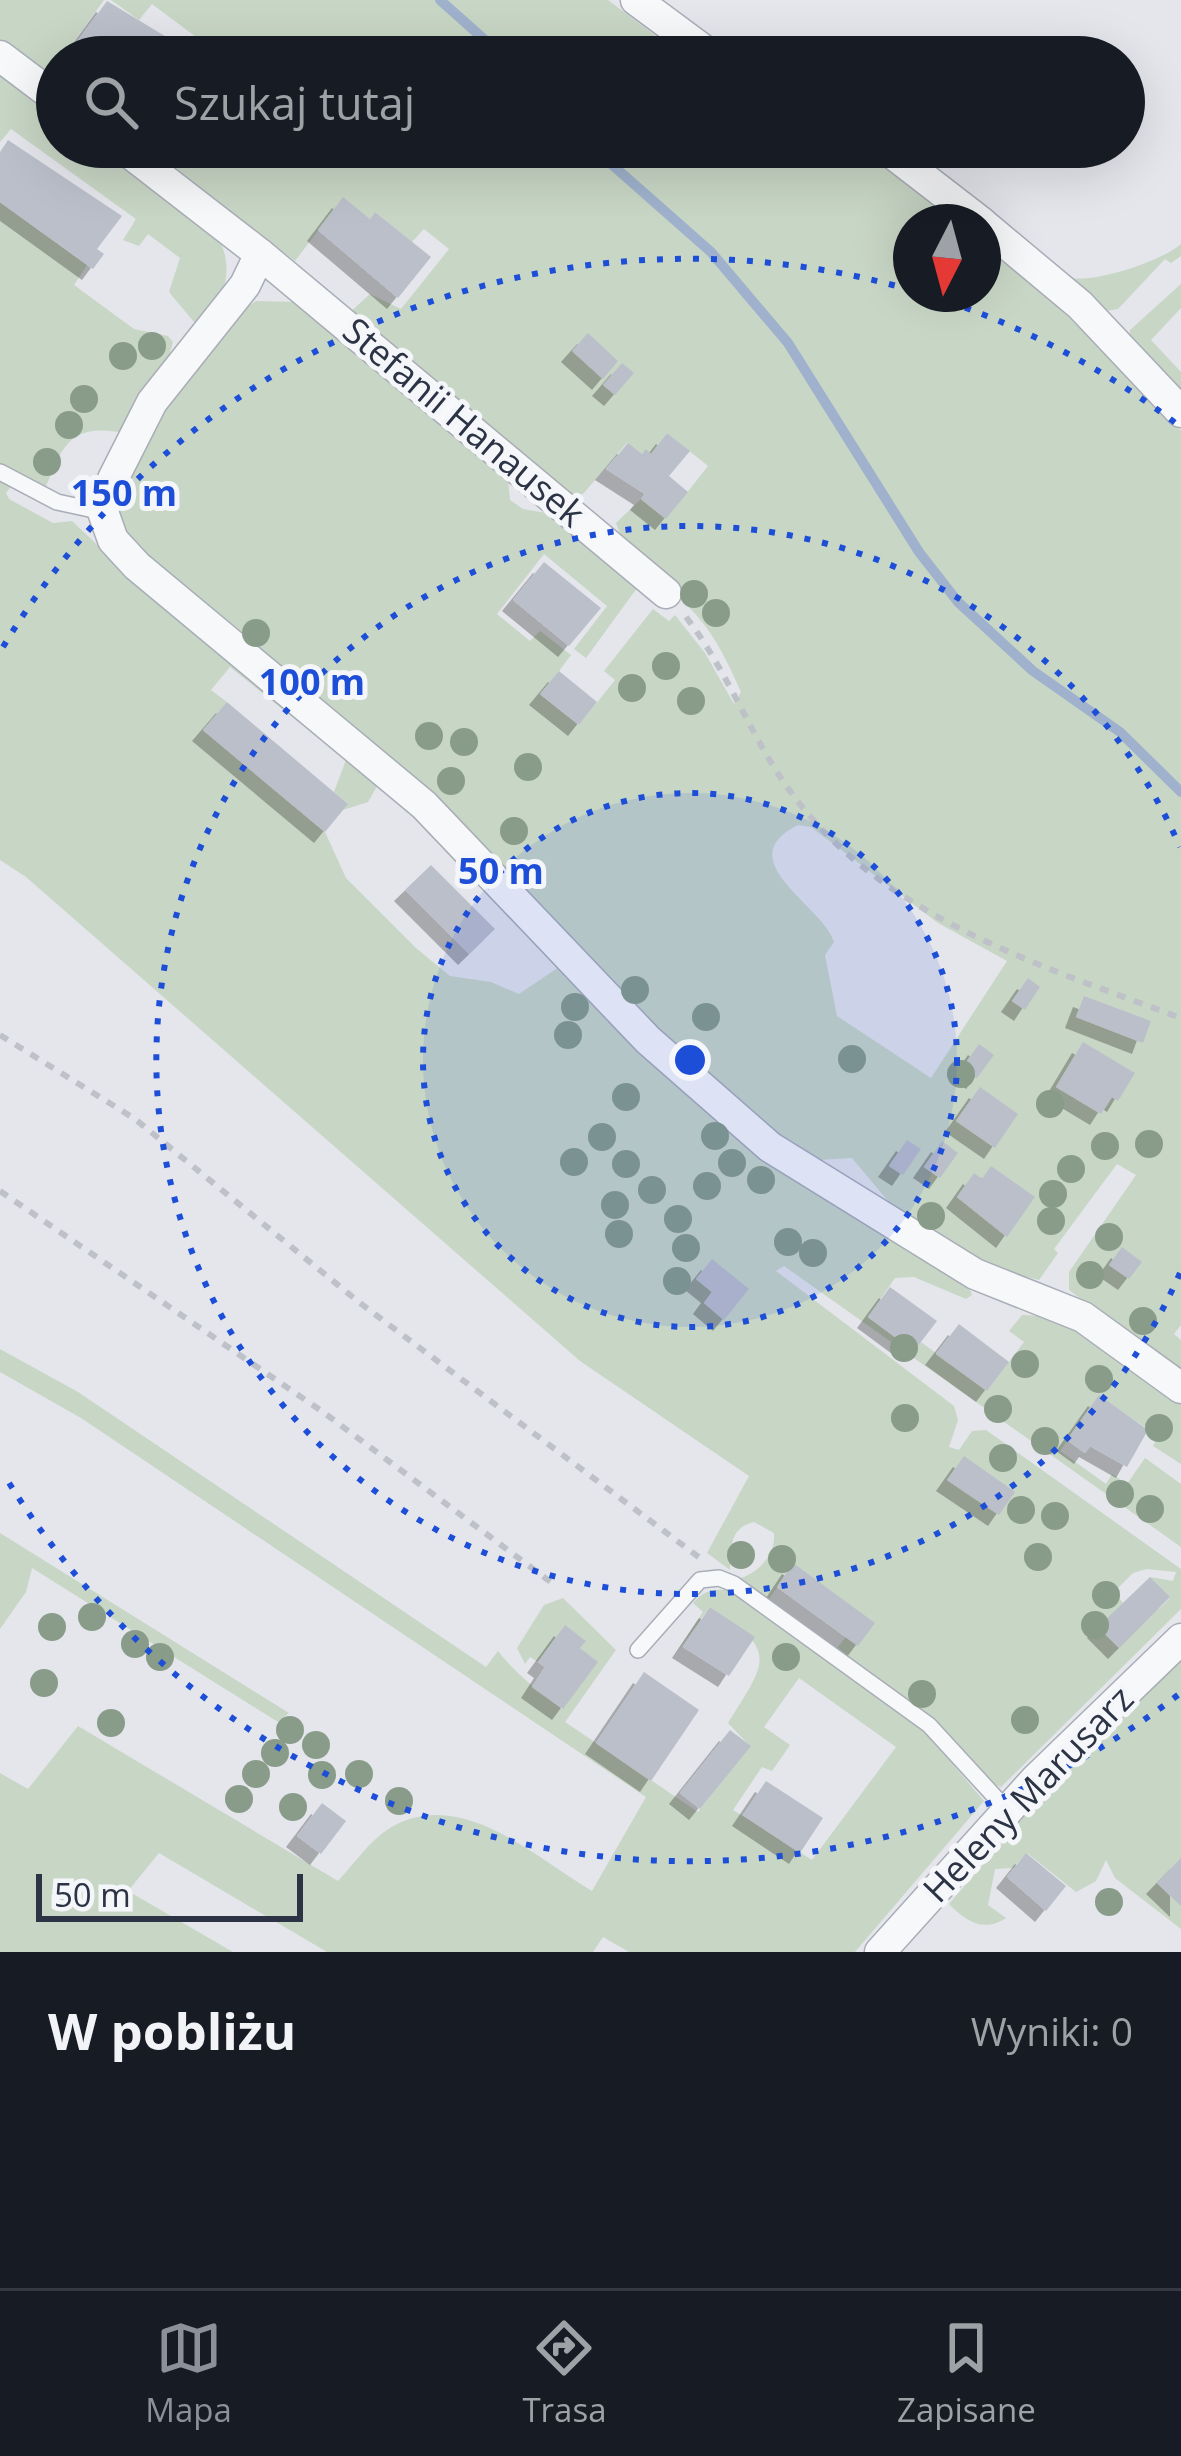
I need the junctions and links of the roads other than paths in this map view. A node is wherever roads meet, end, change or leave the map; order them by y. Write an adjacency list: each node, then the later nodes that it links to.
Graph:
1 (636, 0): 2 (street)
2 (685, 36)
3 (0, 56): 4 (street)
4 (36, 83)
5 (149, 168): 9 (street, Stefanii Hanausek)
6 (911, 168): 7 (street)
7 (958, 204)
8 (1001, 239): 10 (street)
9 (260, 254): 12 (street); 13 (street, Stefanii Hanausek)
10 (1181, 412)
11 (0, 472): 12 (lane)
12 (103, 512): 14 (street)
13 (666, 592)
14 (1181, 1388)
15 (1181, 1640): 17 (street, Heleny Marusarz)
16 (638, 1650): 17 (lane)
17 (1007, 1810): 18 (street, Heleny Marusarz)
18 (880, 1952)

